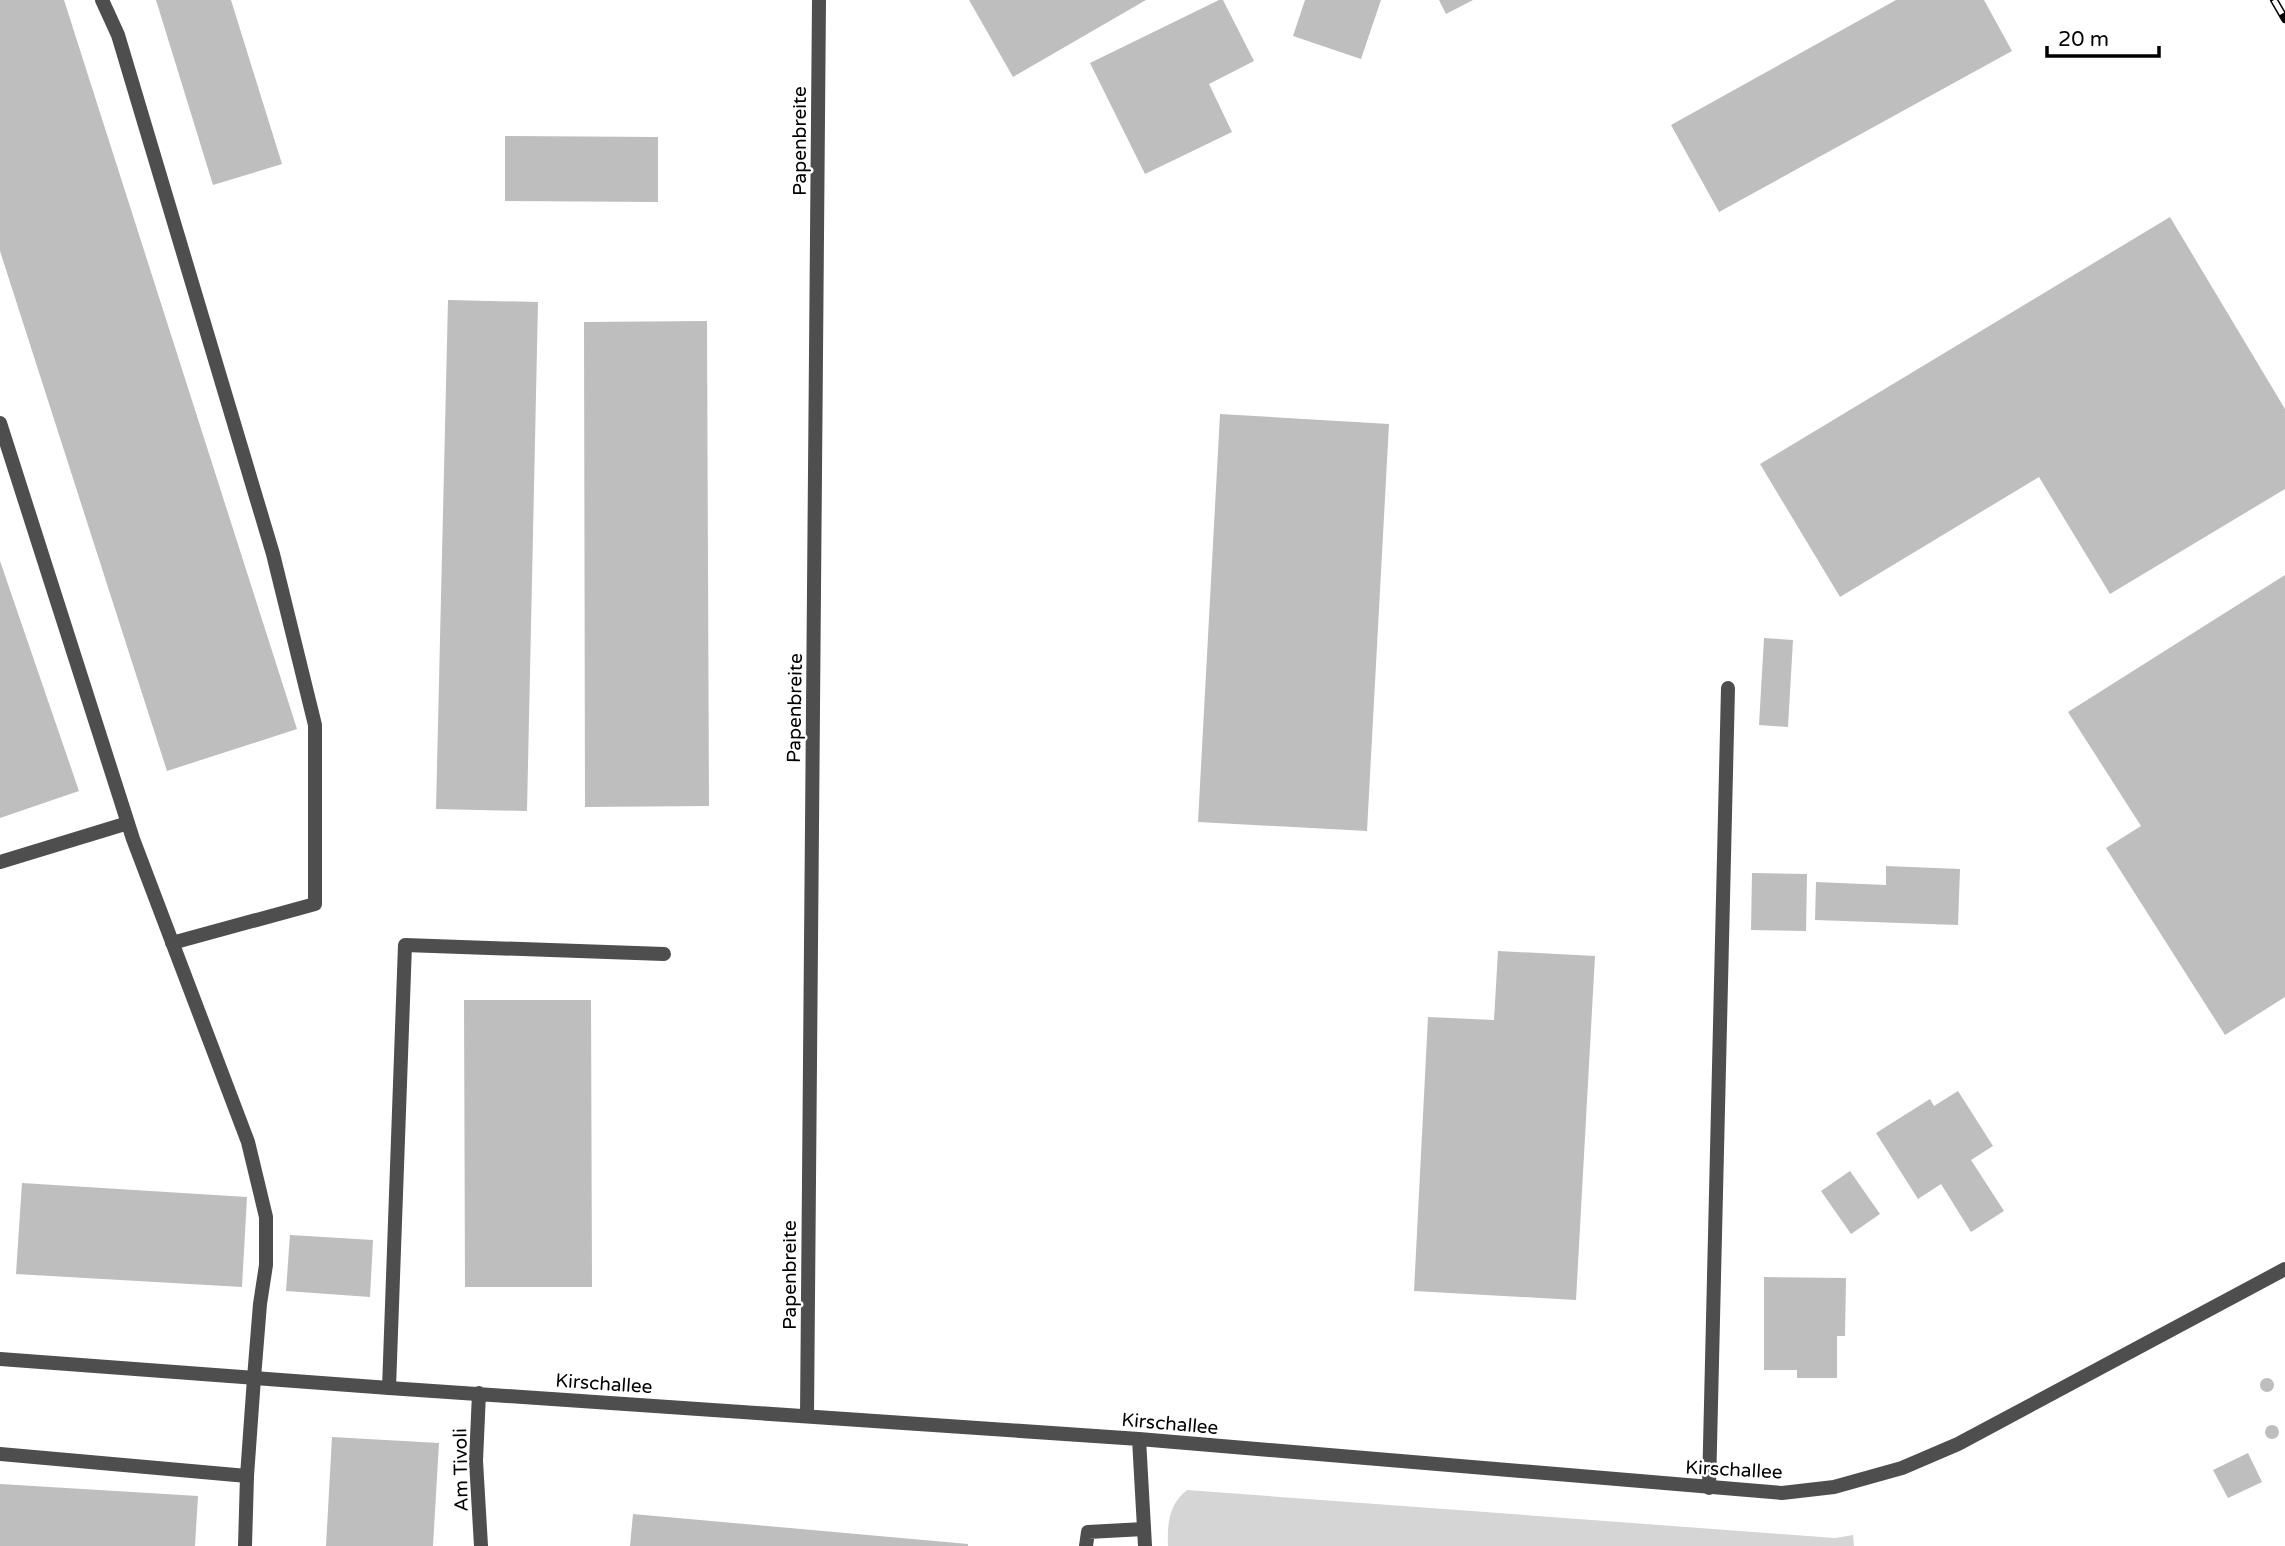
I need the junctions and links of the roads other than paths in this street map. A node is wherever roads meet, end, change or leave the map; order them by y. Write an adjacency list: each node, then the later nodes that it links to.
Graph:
1 (102, 0): 7 (street)
2 (819, 0): 14 (street, Papenbreite)
3 (0, 423): 5 (street)
4 (1728, 688): 18 (street)
5 (128, 823): 6 (street); 7 (street)
6 (0, 862)
7 (172, 943): 11 (street)
8 (664, 954): 12 (street)
9 (2285, 1269): 18 (street, Kirschallee)
10 (0, 1359): 11 (street, Kirschallee)
11 (254, 1378): 12 (street, Kirschallee); 17 (street)
12 (389, 1388): 13 (street, Kirschallee)
13 (479, 1394): 14 (street, Kirschallee); 21 (street, Am Tivoli)
14 (807, 1416): 15 (street, Kirschallee)
15 (1139, 1439): 18 (street, Kirschallee); 19 (street)
16 (0, 1454): 17 (street)
17 (247, 1476): 20 (street)
18 (1709, 1488)
19 (1144, 1530): 22 (street); 23 (street)
20 (245, 1546)
21 (481, 1546)
22 (1086, 1546)
23 (1145, 1546)

